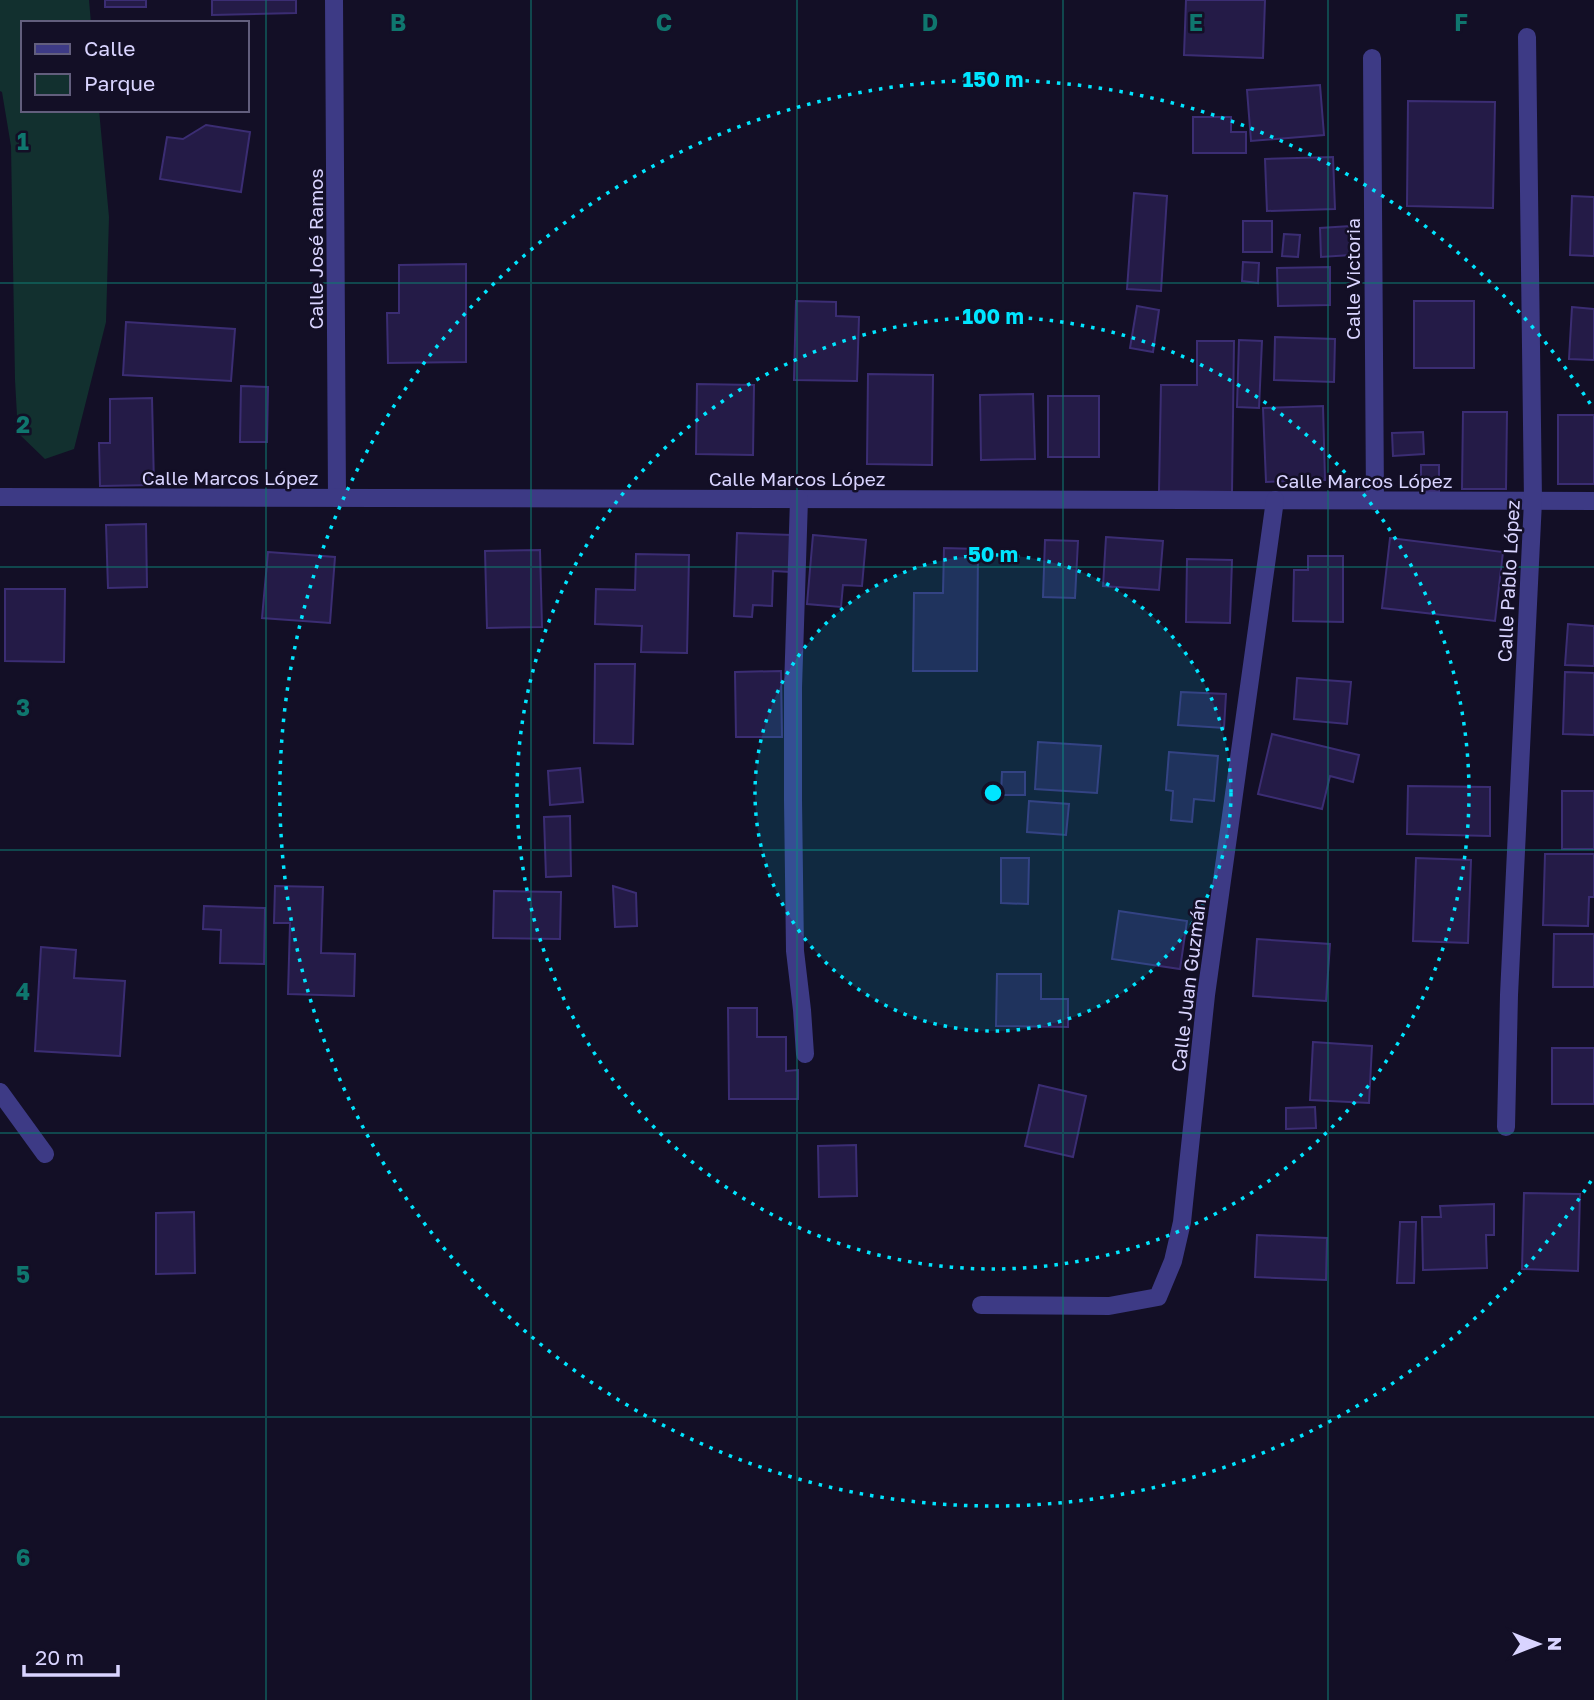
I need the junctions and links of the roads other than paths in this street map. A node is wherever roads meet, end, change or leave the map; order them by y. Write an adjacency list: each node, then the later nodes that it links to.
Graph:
1 (334, 0): 5 (street, Calle José Ramos)
2 (1527, 37): 9 (street, Calle Pablo López)
3 (1372, 58): 8 (street, Calle Victoria)
4 (0, 498): 5 (street, Calle Marcos López)
5 (337, 498): 6 (street, Calle Marcos López)
6 (799, 499): 7 (street, Calle Marcos López); 11 (street)
7 (1275, 500): 8 (street, Calle Marcos López); 15 (street, Calle Juan Guzmán)
8 (1375, 501): 9 (street, Calle Marcos López)
9 (1533, 501): 10 (street, Calle Marcos López); 13 (street, Calle Pablo López)
10 (1594, 501)
11 (805, 1054)
12 (0, 1092): 14 (street)
13 (1506, 1127)
14 (45, 1154)
15 (981, 1305)

